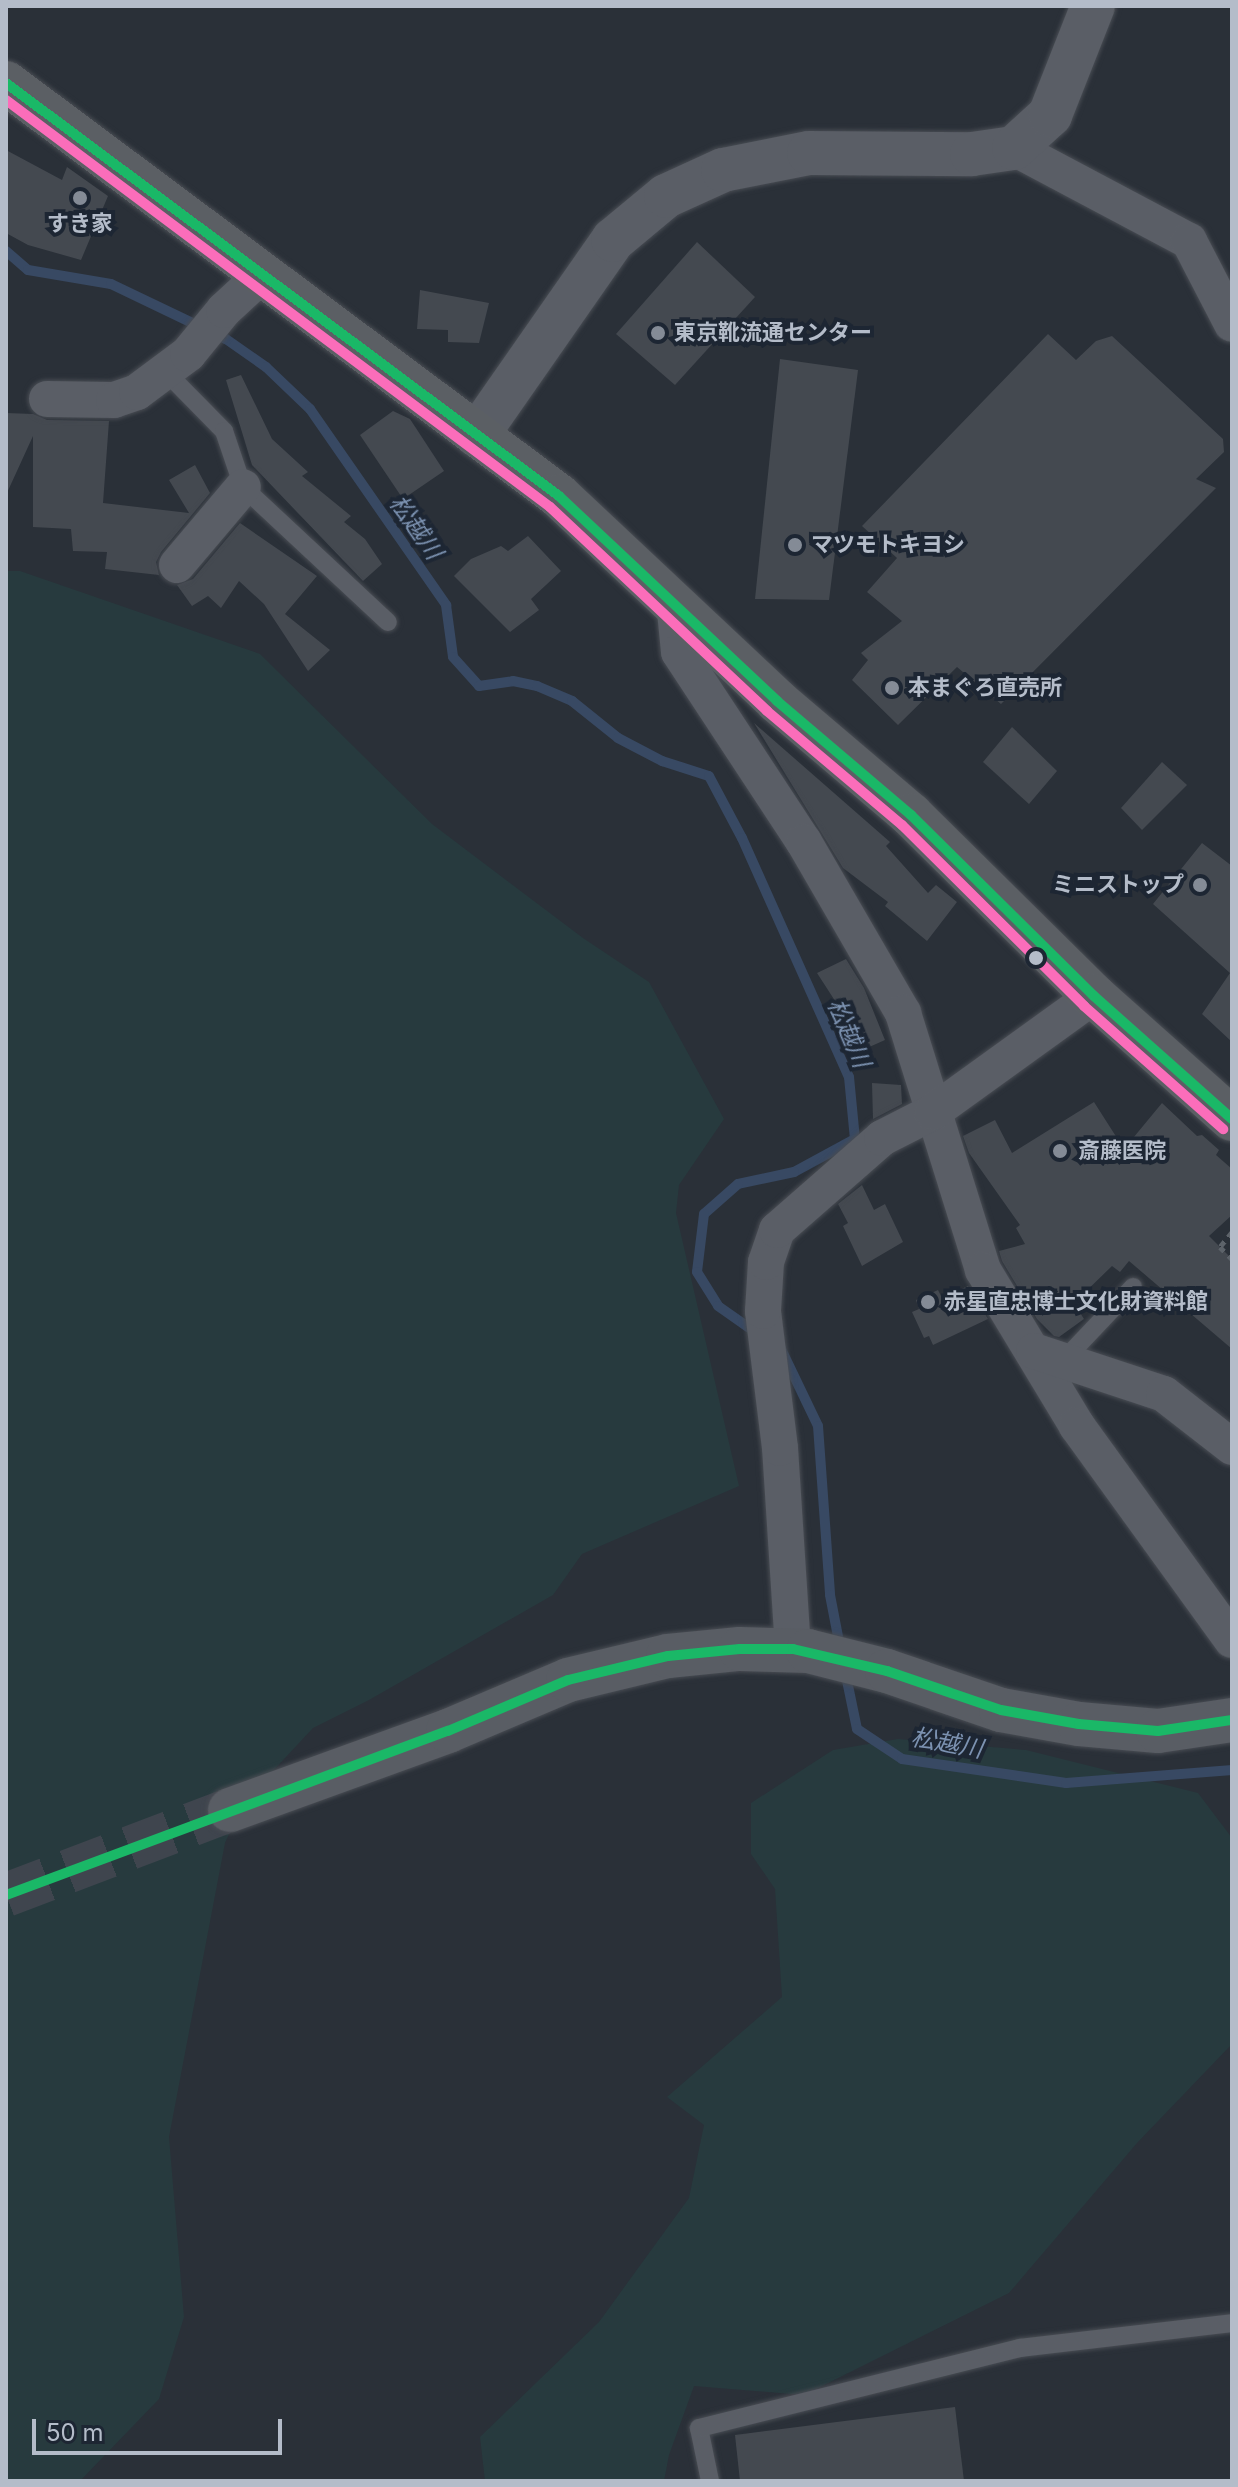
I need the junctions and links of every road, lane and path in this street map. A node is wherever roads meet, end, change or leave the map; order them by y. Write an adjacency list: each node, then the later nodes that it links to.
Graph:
1 (1093, 6): 3 (street)
2 (6, 83): 4 (highway)
3 (1014, 148): 5 (street); 8 (street)
4 (263, 274): 6 (street); 8 (highway)
5 (1232, 324)
6 (176, 362): 7 (street); 9 (lane)
7 (47, 399)
8 (477, 435): 11 (highway)
9 (243, 487): 10 (street); 12 (lane)
10 (177, 565)
11 (674, 601): 13 (highway); 14 (street)
12 (388, 622)
13 (1094, 996): 14 (street); 15 (highway)
14 (933, 1112): 19 (street); 22 (street)
15 (1232, 1119)
16 (1232, 1232): 17 (path)
17 (1232, 1259)
18 (1133, 1287): 19 (lane)
19 (1049, 1356): 20 (street); 21 (street)
20 (1230, 1443)
21 (1232, 1640)
22 (801, 1650): 23 (main road); 24 (main road)
23 (1232, 1720)
24 (230, 1810)
25 (1232, 2323): 26 (lane)
26 (710, 2481)

